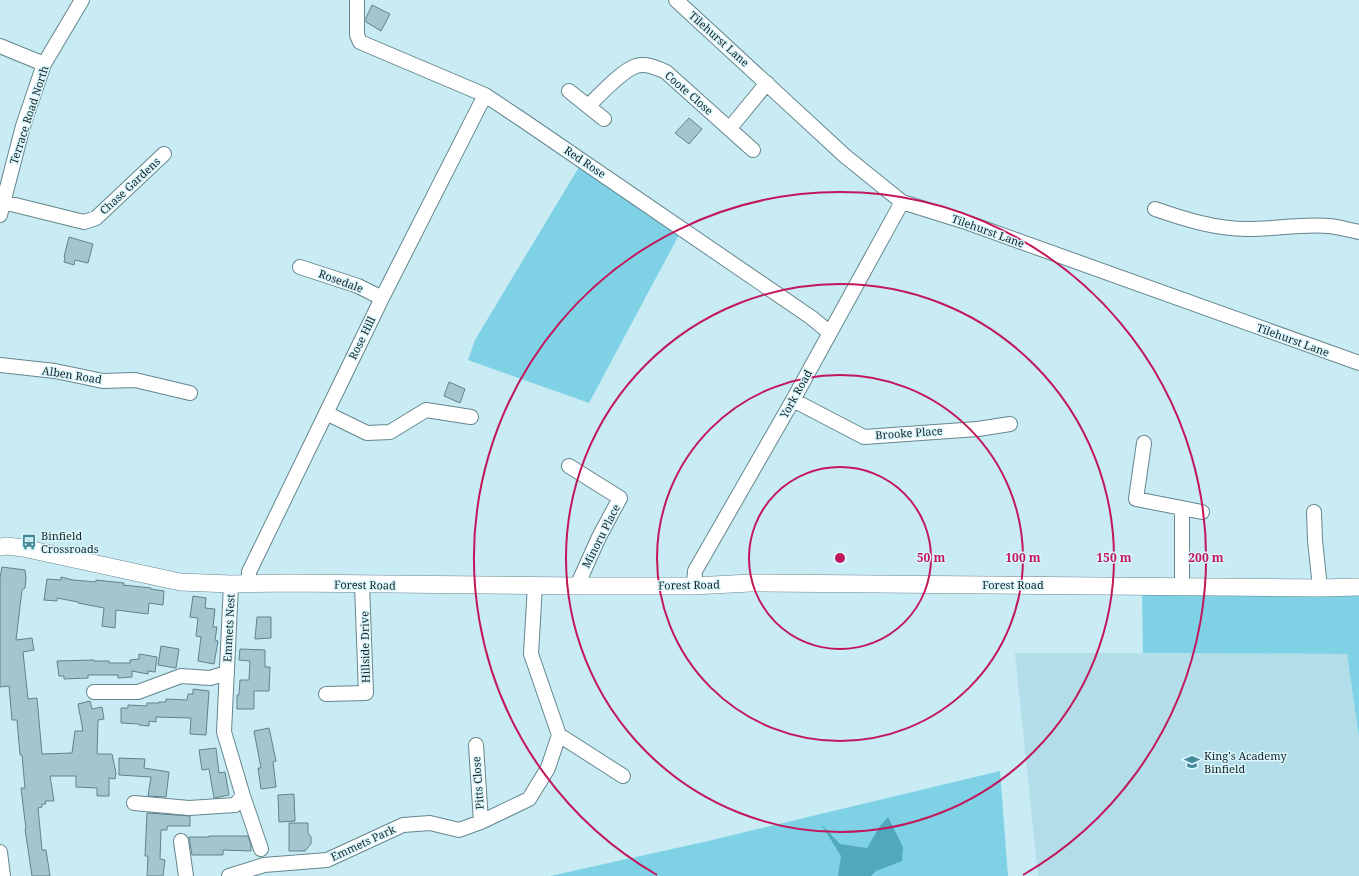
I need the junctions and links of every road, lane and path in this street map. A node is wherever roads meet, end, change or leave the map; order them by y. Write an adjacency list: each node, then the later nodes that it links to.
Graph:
1 (82, 0): 5 (street, Terrace Road North)
2 (357, 0): 8 (street, Red Rose)
3 (676, 0): 6 (street, Tilehurst Lane)
4 (0, 46): 5 (street)
5 (44, 64): 15 (street, Terrace Road North)
6 (767, 83): 11 (street); 14 (street, Tilehurst Lane)
7 (569, 91): 9 (street)
8 (485, 96): 19 (street, Rose Hill); 21 (street, Red Rose)
9 (588, 106): 10 (street); 11 (street, Coote Close)
10 (604, 119)
11 (730, 128): 12 (street, Coote Close)
12 (754, 150)
13 (164, 154): 15 (street, Chase Gardens)
14 (902, 202): 20 (street, York Road); 23 (street, Tilehurst Lane)
15 (2, 208)
16 (1155, 209): 17 (street)
17 (1359, 232)
18 (300, 267): 19 (street, Rosedale)
19 (382, 298): 27 (street, Rose Hill)
20 (841, 314): 21 (street); 22 (street, York Road)
21 (812, 318): 22 (street, Red Rose)
22 (830, 333): 26 (street, York Road)
23 (1359, 363)
24 (0, 365): 25 (street, Alben Road)
25 (190, 393)
26 (793, 400): 29 (street, Brooke Place); 43 (street, York Road)
27 (326, 413): 28 (street); 39 (street, Rose Hill)
28 (471, 417)
29 (1010, 424)
30 (1144, 443): 32 (street)
31 (569, 466): 42 (street, Minoru Place)
32 (1182, 508): 33 (street); 44 (street)
33 (1202, 512)
34 (1314, 512): 45 (street)
35 (0, 539): 37 (main road, Forest Road)
36 (0, 547): 37 (main road, Forest Road)
37 (23, 548): 38 (main road, Forest Road)
38 (231, 584): 39 (main road, Forest Road); 47 (street, Emmets Nest)
39 (249, 584): 40 (main road, Forest Road)
40 (362, 585): 41 (main road, Forest Road); 49 (street, Hillside Drive)
41 (535, 585): 42 (main road, Forest Road); 50 (street)
42 (577, 586): 43 (main road, Forest Road)
43 (694, 586): 44 (main road, Forest Road)
44 (1182, 586): 45 (main road, Forest Road)
45 (1320, 588): 46 (main road, Forest Road)
46 (1359, 588)
47 (227, 672): 48 (street, Emmets Nest); 53 (street, Emmets Nest)
48 (94, 692)
49 (326, 694)
50 (559, 735): 52 (street); 55 (street, Emmets Park)
51 (476, 745): 55 (street, Pitts Close)
52 (623, 776)
53 (243, 796): 54 (street); 57 (street, Emmets Nest)
54 (134, 803)
55 (481, 822): 61 (street, Emmets Park)
56 (181, 840): 60 (street)
57 (261, 849)
58 (0, 852): 59 (street)
59 (3, 876)
60 (186, 876)
61 (229, 876)

